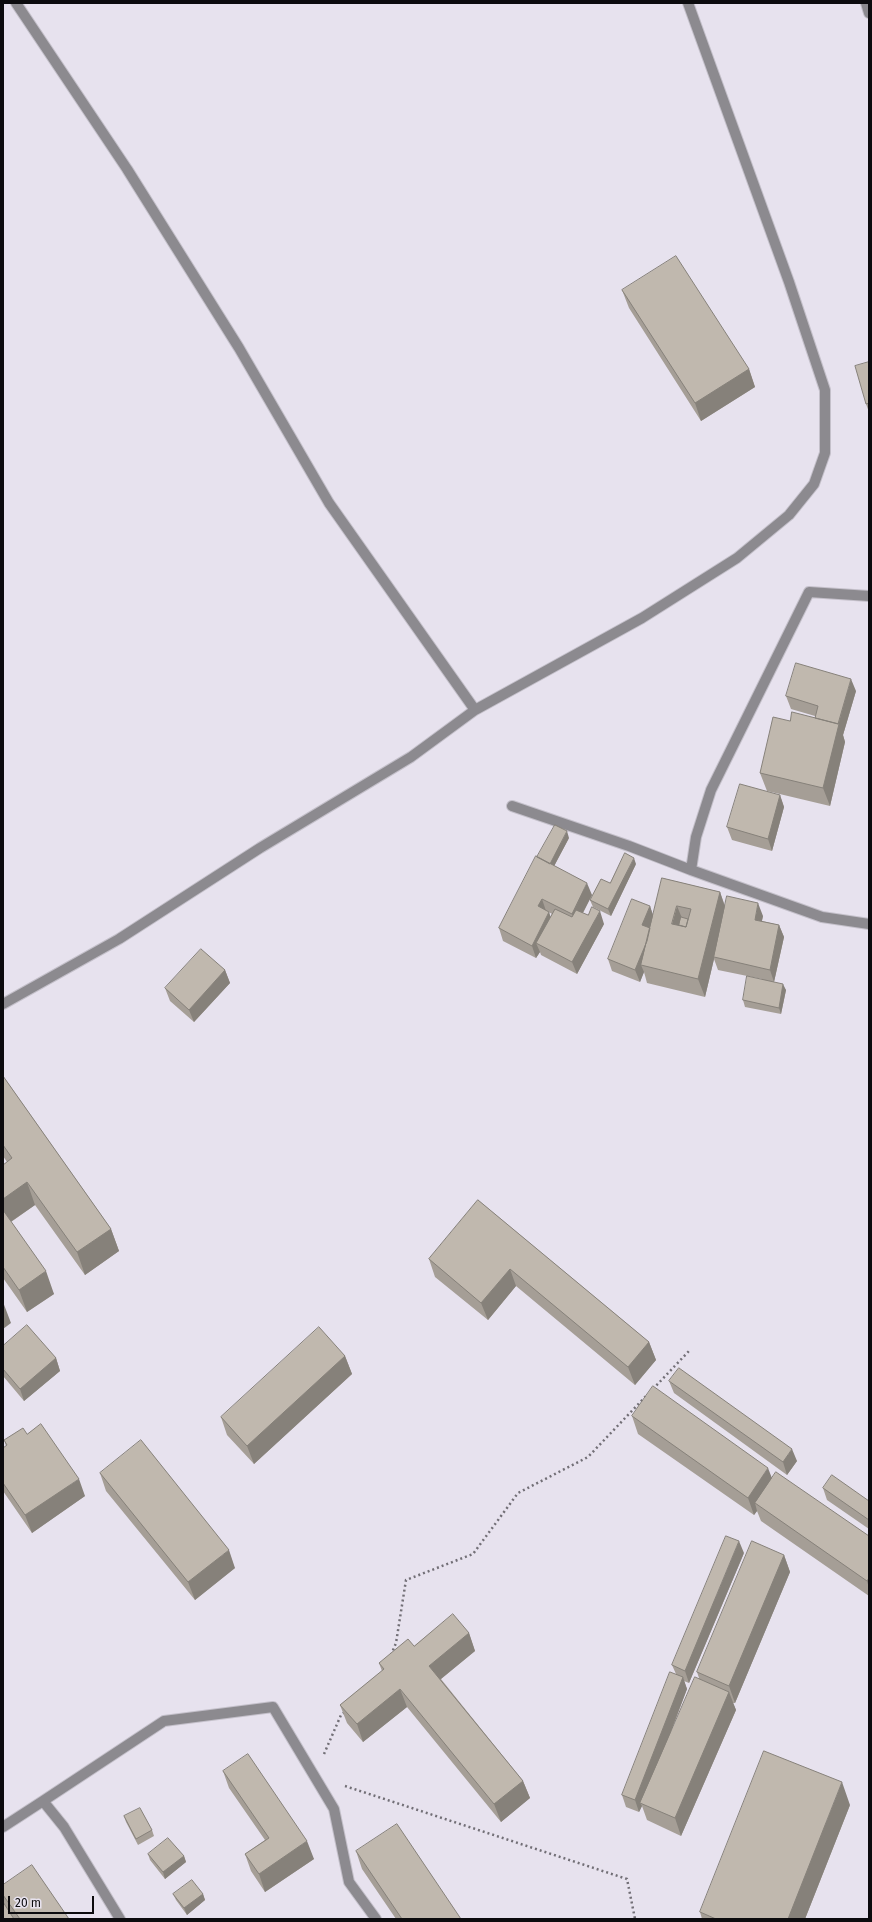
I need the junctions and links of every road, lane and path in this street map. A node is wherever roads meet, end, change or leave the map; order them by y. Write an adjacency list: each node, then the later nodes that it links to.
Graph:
1 (16, 3): 6 (street)
2 (688, 3): 6 (street)
3 (866, 3): 4 (street)
4 (869, 13)
5 (869, 596): 8 (street)
6 (475, 710): 10 (street)
7 (512, 806): 8 (street)
8 (691, 870): 9 (street)
9 (869, 924)
10 (3, 1004)
11 (689, 1351): 12 (path)
12 (389, 1657)
13 (347, 1710): 14 (path)
14 (314, 1776): 15 (street); 18 (street); 19 (path)
15 (43, 1801): 16 (street); 17 (street)
16 (3, 1827)
17 (120, 1919)
18 (376, 1919)
19 (635, 1919)

